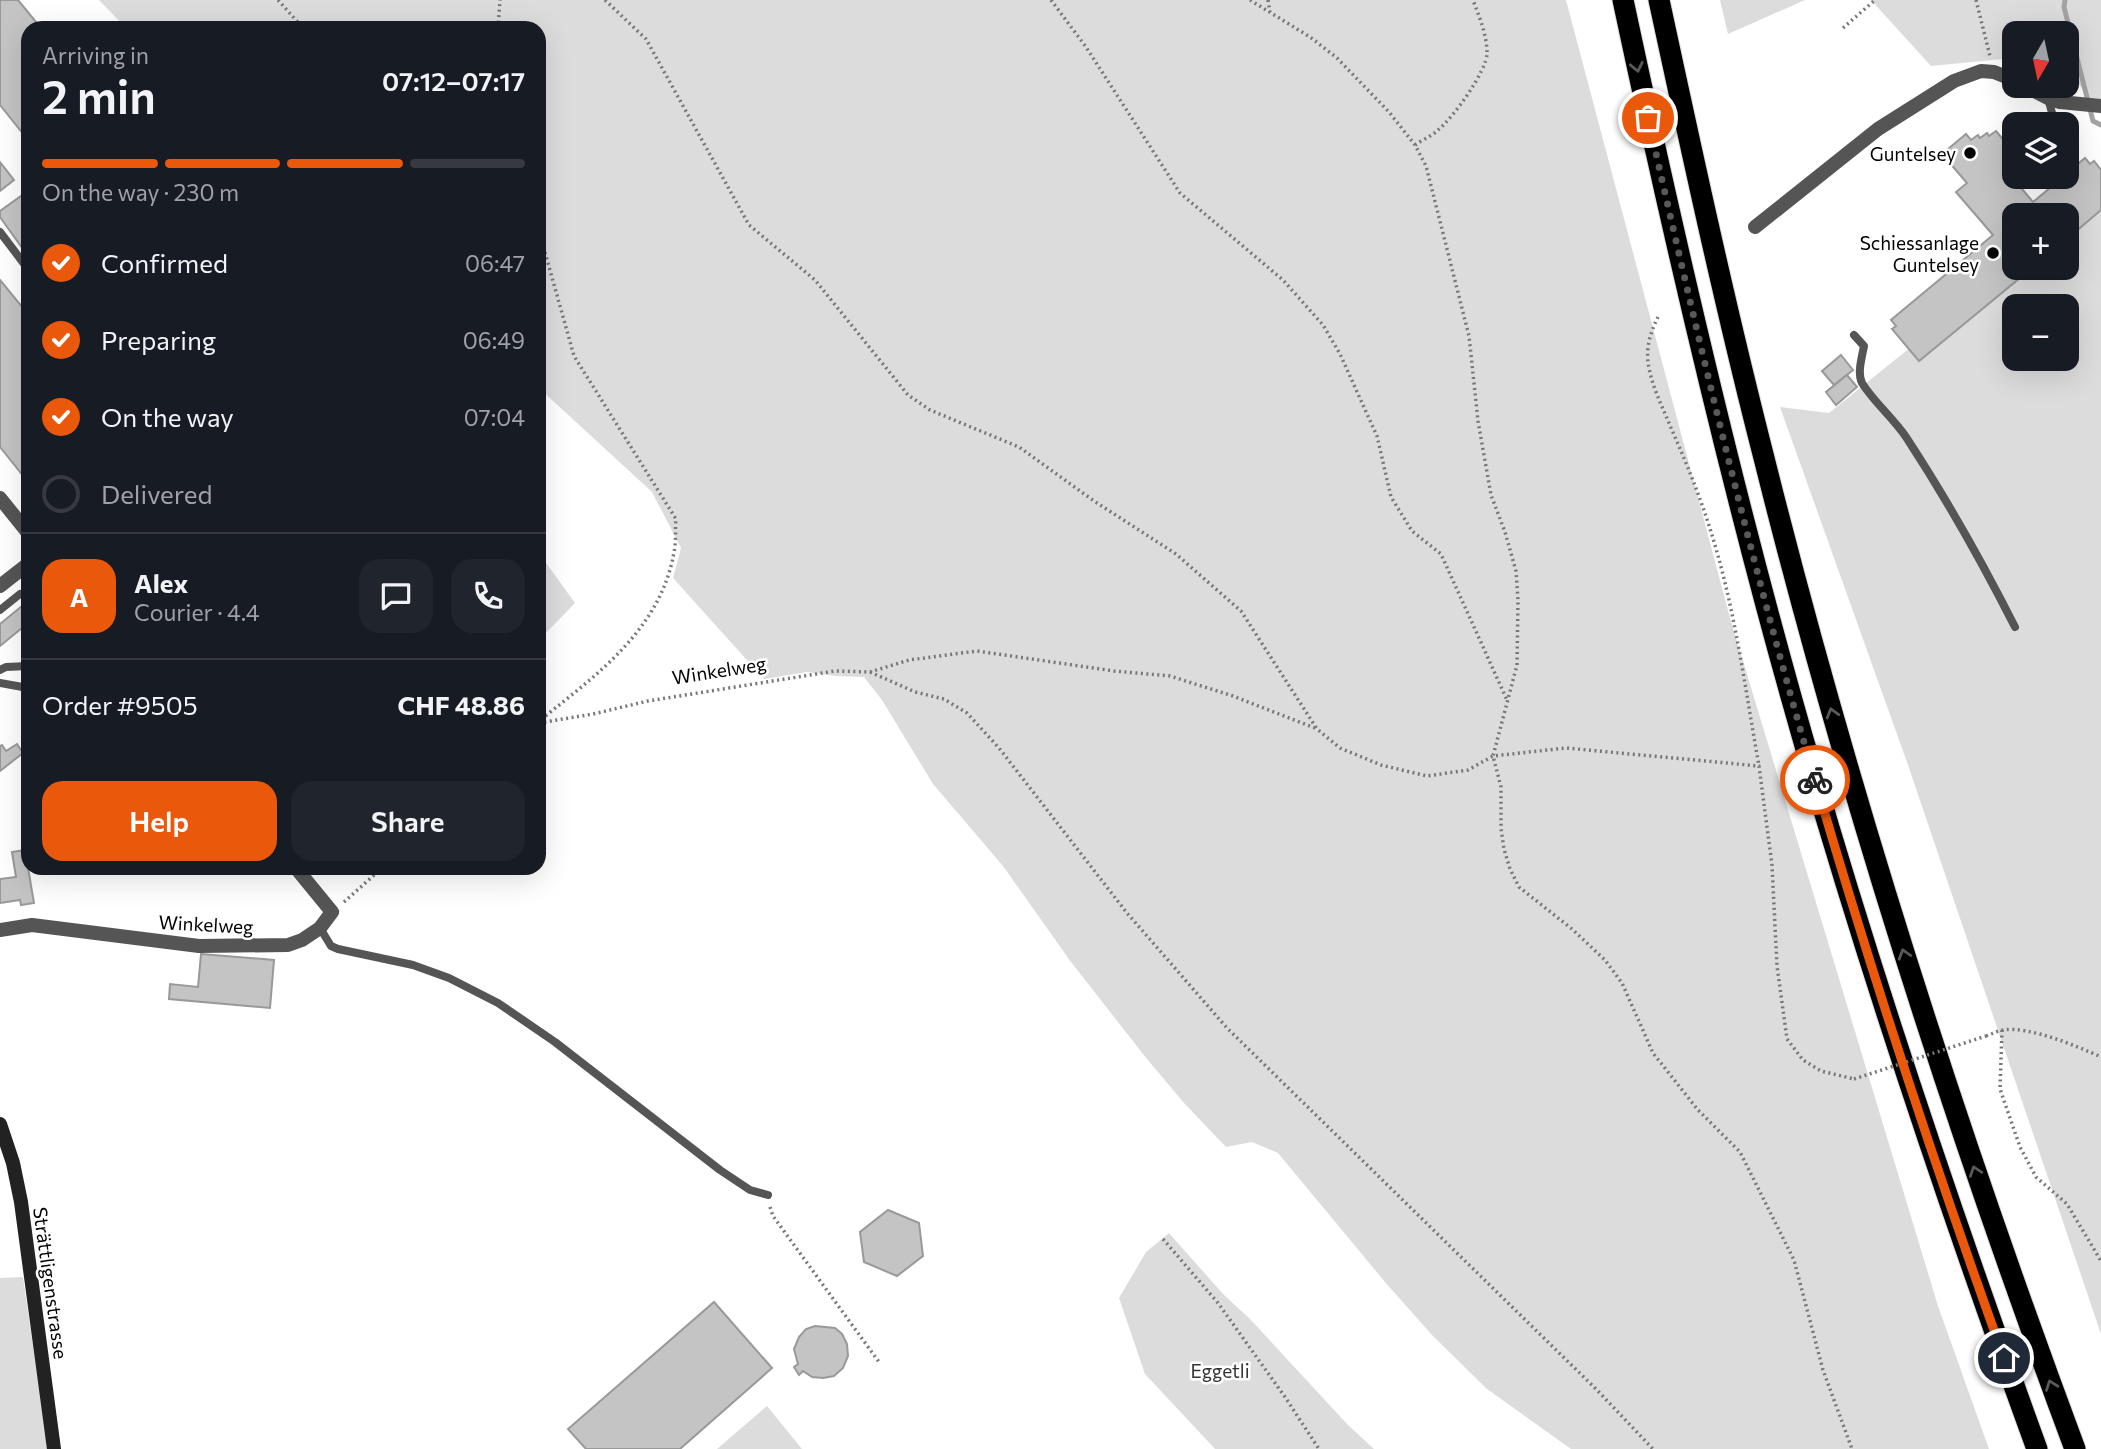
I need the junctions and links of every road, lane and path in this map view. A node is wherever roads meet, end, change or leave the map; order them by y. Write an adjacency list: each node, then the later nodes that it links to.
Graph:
1 (278, 0): 13 (path)
2 (500, 0): 14 (path)
3 (605, 0): 43 (path)
4 (1051, 0): 40 (path)
5 (1250, 0): 12 (path)
6 (1268, 0): 12 (path)
7 (1473, 0): 21 (path)
8 (1623, 0): 62 (highway, one-way to 62)
9 (1659, 0): 63 (highway, one-way to 9)
10 (1875, 0): 15 (path)
11 (1976, 0): 16 (path)
12 (1270, 12): 21 (path)
13 (297, 21)
14 (498, 21)
15 (1843, 28)
16 (1994, 72): 17 (street); 22 (street)
17 (2002, 75)
18 (2048, 98): 19 (street); 20 (lane)
19 (2098, 106)
20 (2052, 112)
21 (1415, 145): 40 (path)
22 (1755, 227)
23 (0, 232): 25 (lane)
24 (546, 256): 41 (path, Winkelweg)
25 (21, 260)
26 (1658, 317): 45 (path)
27 (1854, 335): 34 (lane)
28 (0, 498): 29 (street)
29 (21, 524)
30 (21, 570): 31 (street)
31 (0, 586)
32 (20, 594): 33 (lane)
33 (0, 610)
34 (2015, 627)
35 (21, 666): 36 (lane)
36 (0, 670)
37 (870, 672): 42 (path, Winkelweg); 43 (path); 60 (path)
38 (0, 683): 39 (lane)
39 (21, 687)
40 (1507, 702): 44 (path)
41 (546, 716)
42 (546, 721)
43 (1317, 729): 44 (path)
44 (1493, 756): 45 (path); 61 (path)
45 (1759, 766): 51 (path, bridge)
46 (302, 875): 48 (street)
47 (374, 875): 48 (path)
48 (332, 912): 49 (street, Winkelweg)
49 (320, 928): 50 (street, Winkelweg); 54 (lane)
50 (0, 930)
51 (2002, 1030): 52 (path); 56 (path)
52 (2101, 1057)
53 (0, 1124): 58 (main road, Strättligenstrasse)
54 (768, 1195): 57 (path)
55 (1163, 1239): 59 (path)
56 (2101, 1261)
57 (879, 1362)
58 (54, 1449)
59 (1319, 1449)
60 (1653, 1449)
61 (1852, 1449)
62 (2037, 1449)
63 (2075, 1449)

